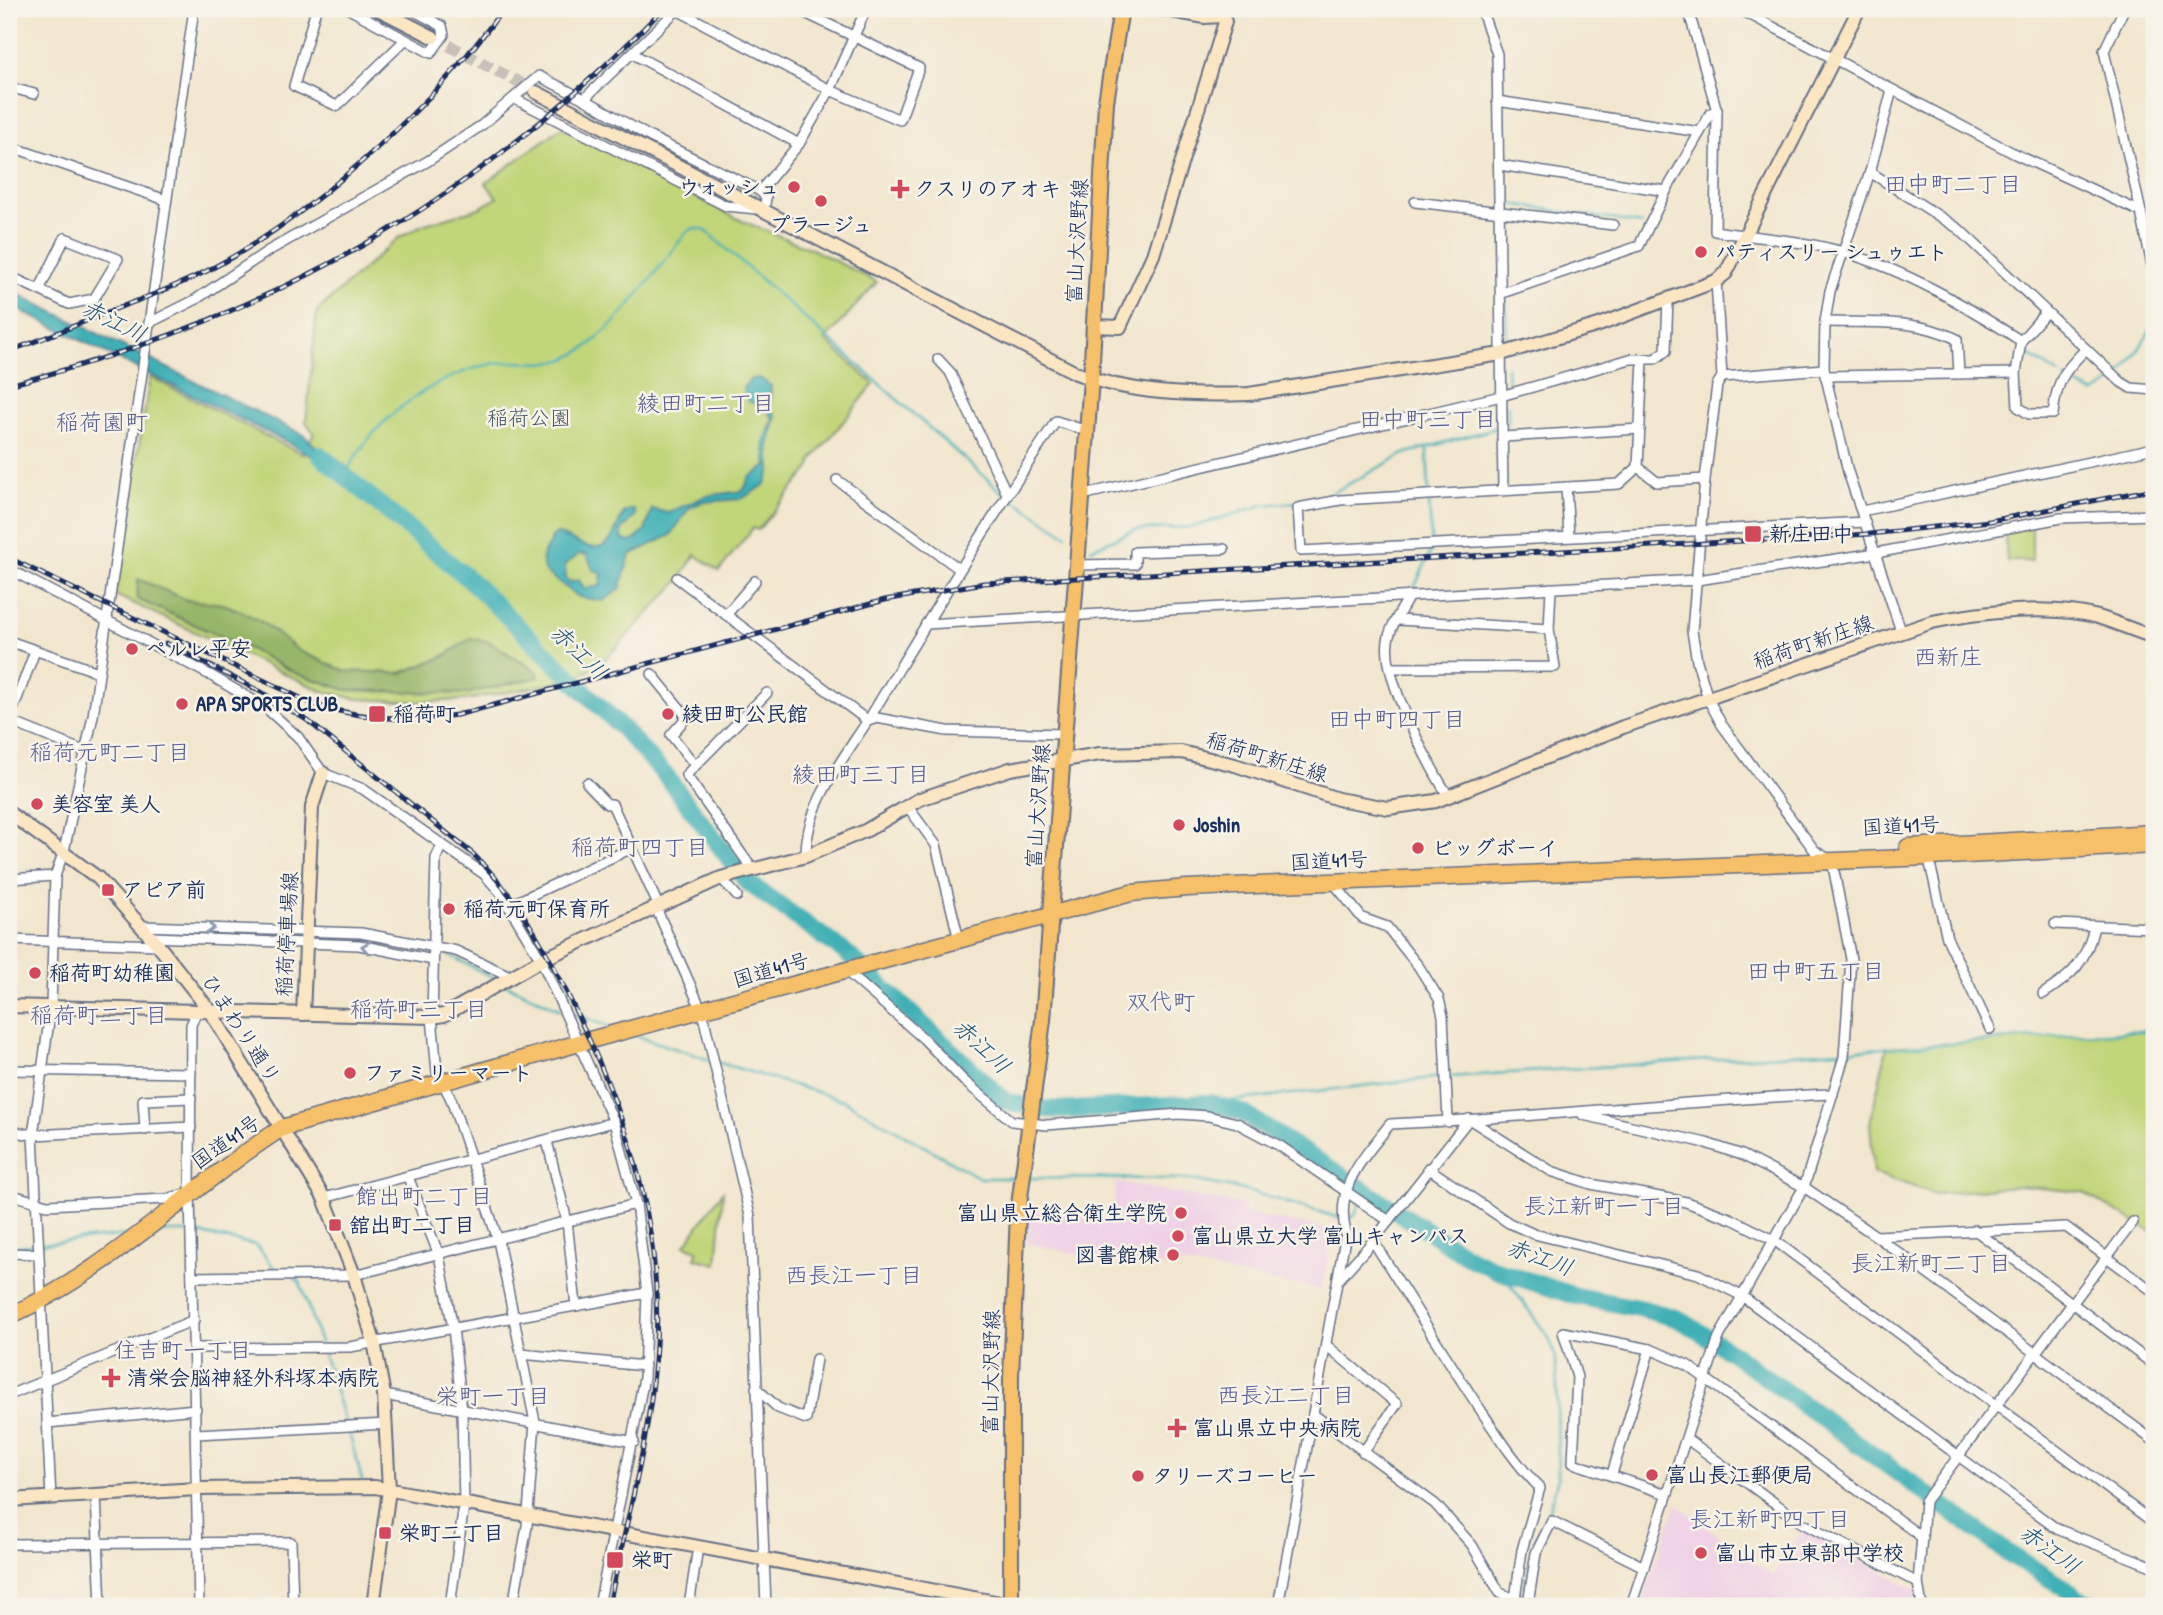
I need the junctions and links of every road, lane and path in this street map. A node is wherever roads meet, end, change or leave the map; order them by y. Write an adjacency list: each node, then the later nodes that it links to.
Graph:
1 (194, 9): 41 (street)
2 (316, 9): 22 (street)
3 (349, 9): 22 (street)
4 (378, 9): 20 (street)
5 (411, 9): 19 (street)
6 (435, 9): 19 (street)
7 (797, 9): 21 (street)
8 (866, 9): 21 (street)
9 (1082, 9): 10 (street)
10 (1118, 9): 58 (main road, 富山大沢野線)
11 (1160, 9): 18 (street)
12 (1481, 9): 32 (street)
13 (1688, 9): 33 (street)
14 (1739, 9): 24 (street)
15 (1859, 9): 24 (street)
16 (2124, 9): 45 (street)
17 (678, 10): 23 (street); 26 (street)
18 (1226, 12): 58 (street)
19 (427, 17): 22 (street)
20 (433, 37)
21 (854, 38): 26 (street); 26 (street)
22 (405, 40)
23 (634, 54): 31 (street); 35 (street)
24 (1835, 57): 27 (street); 47 (street)
25 (9, 87): 29 (street)
26 (830, 90): 35 (street)
27 (1892, 90): 38 (street); 45 (street)
28 (536, 92): 43 (street)
29 (34, 93)
30 (515, 99): 31 (street); 43 (street); 57 (street)
31 (584, 99): 39 (street)
32 (1497, 101): 34 (street); 37 (street)
33 (1717, 110): 34 (street); 47 (street)
34 (1700, 132): 40 (street)
35 (799, 144): 39 (street)
36 (9, 146): 41 (street)
37 (1499, 164): 40 (street); 44 (street)
38 (1870, 172): 48 (street); 55 (street)
39 (760, 191): 43 (street)
40 (1665, 191): 53 (street)
41 (166, 200): 57 (street)
42 (1415, 202): 44 (street)
43 (760, 211): 68 (street)
44 (1500, 211): 46 (street); 53 (street)
45 (2141, 212): 50 (street)
46 (1613, 225)
47 (1745, 236): 48 (street); 51 (street)
48 (1843, 251): 56 (street); 59 (street)
49 (9, 276): 52 (street)
50 (2154, 276)
51 (1716, 281): 54 (street); 67 (street)
52 (39, 290): 52 (street)
53 (1502, 293): 61 (street)
54 (1668, 300): 61 (street); 63 (street)
55 (2046, 312): 59 (street); 60 (street)
56 (1825, 322): 64 (street); 66 (street)
57 (149, 323): 99 (street)
58 (1094, 326): 68 (main road, 富山大沢野線)
59 (2021, 341): 65 (street)
60 (2087, 349): 65 (street); 69 (street)
61 (1501, 354): 68 (street); 70 (street)
62 (938, 359): 80 (street)
63 (1643, 359): 70 (street); 71 (street)
64 (1824, 372): 66 (street); 67 (street); 82 (street)
65 (2017, 373): 66 (street)
66 (1959, 374)
67 (1722, 377): 76 (street)
68 (1091, 379): 72 (main road, 富山大沢野線)
69 (2154, 390)
70 (1501, 397): 73 (street); 81 (street)
71 (1640, 429): 73 (street); 75 (street)
72 (1087, 431): 80 (street); 81 (main road, 富山大沢野線)
73 (1502, 437): 79 (street)
74 (2154, 447): 82 (street)
75 (1638, 467): 76 (street); 78 (street)
76 (1705, 479): 85 (street)
77 (837, 480): 90 (street)
78 (1566, 487): 79 (street); 86 (street)
79 (1503, 490): 86 (street)
80 (1007, 494): 90 (street)
81 (1082, 495): 89 (main road, 富山大沢野線)
82 (1862, 510): 84 (street)
83 (2154, 515): 88 (street)
84 (1865, 522): 85 (street); 88 (street)
85 (1701, 530): 86 (street); 93 (street)
86 (1569, 537)
87 (1224, 549): 89 (street)
88 (1875, 553): 93 (street); 103 (street)
89 (1076, 565): 98 (main road, 富山大沢野線)
90 (958, 568): 101 (street)
91 (9, 569): 99 (street)
92 (677, 578): 97 (street)
93 (1697, 580): 95 (street); 111 (street)
94 (755, 582): 97 (street)
95 (1552, 588): 96 (street); 102 (street)
96 (1409, 596): 98 (street); 100 (street)
97 (726, 615): 112 (street)
98 (1072, 617): 101 (street); 114 (main road, 富山大沢野線)
99 (105, 618): 108 (street); 118 (street)
100 (1398, 620): 102 (street); 107 (street)
101 (926, 624): 112 (street)
102 (1549, 629): 107 (street)
103 (1901, 631): 104 (street, 稲荷町新庄線); 111 (street, 稲荷町新庄線)
104 (2154, 637)
105 (9, 642): 106 (street)
106 (35, 651): 108 (street); 113 (street)
107 (1391, 668): 120 (street)
108 (98, 672): 115 (street)
109 (652, 674): 117 (street)
110 (767, 693): 117 (street)
111 (1707, 699): 120 (street, 稲荷町新庄線); 128 (street)
112 (868, 720): 114 (street); 130 (street)
113 (9, 721): 115 (street)
114 (1063, 734): 116 (main road, 富山大沢野線)
115 (86, 752): 127 (street)
116 (1061, 762): 120 (street, 稲荷町新庄線); 121 (street, 稲荷町新庄線); 141 (main road, 富山大沢野線)
117 (695, 765): 133 (street)
118 (323, 773): 125 (street); 146 (street, 稲荷停車場線)
119 (587, 783): 126 (street)
120 (1448, 796)
121 (908, 807): 130 (street, 稲荷町新庄線); 148 (street)
122 (9, 813): 127 (street, ひまわり通り)
123 (2154, 833): 129 (highway, 国道41号)
124 (2154, 845): 129 (highway, 国道41号)
125 (441, 847): 139 (street); 151 (street)
126 (632, 848): 139 (street); 140 (street)
127 (64, 851): 134 (street); 143 (street, ひまわり通り)
128 (1815, 851): 129 (highway, 国道41号); 131 (street); 132 (highway, 国道41号)
129 (1927, 852): 131 (highway, 国道41号); 163 (street)
130 (806, 856): 133 (street, 稲荷町新庄線)
131 (1832, 861): 132 (highway, 国道41号); 169 (street)
132 (1609, 868): 137 (highway, 国道41号)
133 (754, 870): 135 (street, 稲荷町新庄線)
134 (55, 876): 136 (street); 149 (street)
135 (721, 878): 138 (street); 140 (street, 稲荷町新庄線)
136 (9, 879)
137 (1333, 882): 141 (highway, 国道41号); 175 (street)
138 (737, 896)
139 (508, 906): 153 (street)
140 (658, 907): 153 (street, 稲荷町新庄線); 160 (street)
141 (1051, 913): 148 (highway, 国道41号); 174 (main road, 富山大沢野線)
142 (2055, 924): 144 (street)
143 (142, 926): 146 (street, one-way to 146); 150 (street, ひまわり通り)
144 (2094, 928): 145 (street); 156 (street)
145 (2154, 928)
146 (306, 938): 150 (street); 151 (street); 152 (street, one-way to 146); 161 (street, 稲荷停車場線)
147 (9, 940): 149 (street)
148 (959, 940): 154 (highway, 国道41号)
149 (54, 941): 150 (street); 158 (street)
150 (155, 941): 159 (street, ひまわり通り)
151 (434, 947): 152 (street); 155 (street)
152 (433, 960): 162 (street)
153 (541, 960): 155 (street, 稲荷町新庄線); 164 (street)
154 (847, 970): 160 (highway, 国道41号); 174 (street)
155 (512, 977): 162 (street, 稲荷町新庄線)
156 (2043, 994)
157 (9, 1006): 158 (street, 稲荷停車場線)
158 (51, 1007): 159 (street, 稲荷停車場線); 166 (street)
159 (204, 1011): 161 (street, 稲荷停車場線); 167 (street); 177 (street, ひまわり通り)
160 (702, 1011): 164 (highway, 国道41号); 228 (street)
161 (303, 1014): 162 (street, 稲荷町新庄線)
162 (432, 1017): 168 (street)
163 (1990, 1029)
164 (579, 1043): 168 (highway, 国道41号); 173 (street)
165 (9, 1070): 166 (street)
166 (43, 1070): 167 (street); 180 (street)
167 (191, 1073): 170 (street)
168 (442, 1084): 177 (highway, 国道41号); 182 (street)
169 (1833, 1094): 171 (street); 185 (street)
170 (191, 1098): 176 (street); 178 (street)
171 (1574, 1112): 172 (street); 185 (street)
172 (1469, 1119): 175 (street); 183 (street); 198 (street)
173 (614, 1122): 181 (street); 191 (street)
174 (1028, 1122): 186 (street); 275 (main road, 富山大沢野線)
175 (1448, 1122): 186 (street)
176 (191, 1127): 178 (street); 187 (street)
177 (282, 1128): 187 (highway, 国道41号); 189 (street, ひまわり通り)
178 (145, 1130): 180 (street)
179 (9, 1131): 180 (street)
180 (33, 1135): 190 (street)
181 (547, 1141): 182 (street); 192 (street)
182 (472, 1160): 184 (street); 197 (street)
183 (1428, 1168): 193 (street); 209 (street)
184 (408, 1177): 189 (street); 202 (street)
185 (1804, 1187): 196 (street); 198 (street)
186 (1346, 1189): 193 (street); 206 (street)
187 (190, 1193): 190 (street); 205 (street); 210 (highway, 国道41号)
188 (9, 1194): 190 (street)
189 (324, 1198): 204 (street, ひまわり通り)
190 (37, 1201): 201 (street)
191 (636, 1204): 192 (street); 208 (street)
192 (567, 1221): 197 (street); 212 (street)
193 (1389, 1222): 199 (street)
194 (2133, 1222): 203 (street)
195 (1975, 1230): 196 (street); 203 (street); 211 (street)
196 (1877, 1236): 222 (street)
197 (498, 1240): 202 (street); 214 (street)
198 (1774, 1240): 209 (street); 231 (street)
199 (1373, 1241): 206 (street); 264 (street)
200 (9, 1253): 201 (street)
201 (38, 1254): 210 (street)
202 (439, 1255): 204 (street); 216 (street)
203 (2106, 1257): 207 (street); 211 (street)
204 (354, 1275): 205 (street); 217 (street, ひまわり通り)
205 (192, 1277): 215 (street)
206 (1338, 1280): 218 (street)
207 (2154, 1292)
208 (647, 1293): 212 (street); 225 (street)
209 (1742, 1296): 227 (street); 243 (street)
210 (43, 1300): 213 (highway, 国道41号); 226 (street)
211 (2072, 1303): 222 (street); 224 (street)
212 (576, 1306): 214 (street)
213 (9, 1316)
214 (514, 1317): 216 (street); 221 (street)
215 (194, 1320): 219 (street); 226 (street)
216 (453, 1328): 217 (street); 233 (street)
217 (374, 1342): 219 (street); 230 (street, ひまわり通り)
218 (1326, 1345): 234 (street); 242 (street)
219 (195, 1349): 232 (street)
220 (1650, 1349): 227 (street); 244 (street); 244 (street)
221 (521, 1354): 225 (street); 235 (street)
222 (2034, 1354): 231 (street); 240 (street)
223 (816, 1359): 228 (street)
224 (2154, 1365)
225 (645, 1366): 241 (street)
226 (45, 1378): 229 (street); 236 (street)
227 (1705, 1379): 239 (street); 255 (street)
228 (756, 1388): 260 (street)
229 (9, 1395)
230 (384, 1395): 233 (street); 237 (street, ひまわり通り)
231 (1997, 1403): 243 (street); 253 (street)
232 (196, 1409): 236 (street); 238 (street)
233 (462, 1410): 235 (street); 251 (street)
234 (1313, 1414): 242 (street); 276 (street)
235 (534, 1422): 241 (street); 252 (street)
236 (47, 1423): 249 (street)
237 (387, 1424): 238 (street); 246 (street, ひまわり通り)
238 (196, 1434): 245 (street)
239 (1687, 1439): 247 (street); 263 (street)
240 (2154, 1441)
241 (634, 1442): 254 (street)
242 (1363, 1452): 264 (street)
243 (1957, 1456): 255 (street); 262 (street)
244 (1612, 1474): 247 (street)
245 (198, 1489): 246 (street); 248 (street); 257 (street)
246 (389, 1490): 251 (street); 269 (street, ひまわり通り)
247 (1667, 1494): 261 (street)
248 (96, 1496): 249 (street); 256 (street)
249 (51, 1499): 250 (street)
250 (9, 1500)
251 (464, 1504): 252 (street); 270 (street)
252 (527, 1516): 254 (street); 271 (street)
253 (2154, 1523)
254 (615, 1531): 259 (street); 272 (street)
255 (1923, 1538): 263 (street)
256 (99, 1543): 257 (street); 258 (street); 266 (street)
257 (198, 1543): 267 (street); 268 (street)
258 (9, 1544)
259 (698, 1547): 260 (street); 273 (street)
260 (762, 1558): 274 (street); 275 (street)
261 (1644, 1567): 265 (street); 277 (street)
262 (2154, 1567)
263 (1918, 1583): 278 (street)
264 (1514, 1603): 265 (street)
265 (1530, 1605)
266 (101, 1606)
267 (199, 1606)
268 (293, 1606)
269 (373, 1606)
270 (450, 1606)
271 (513, 1606)
272 (599, 1606)
273 (689, 1606)
274 (766, 1606)
275 (1013, 1606)
276 (1278, 1606)
277 (1631, 1606)
278 (1922, 1606)

